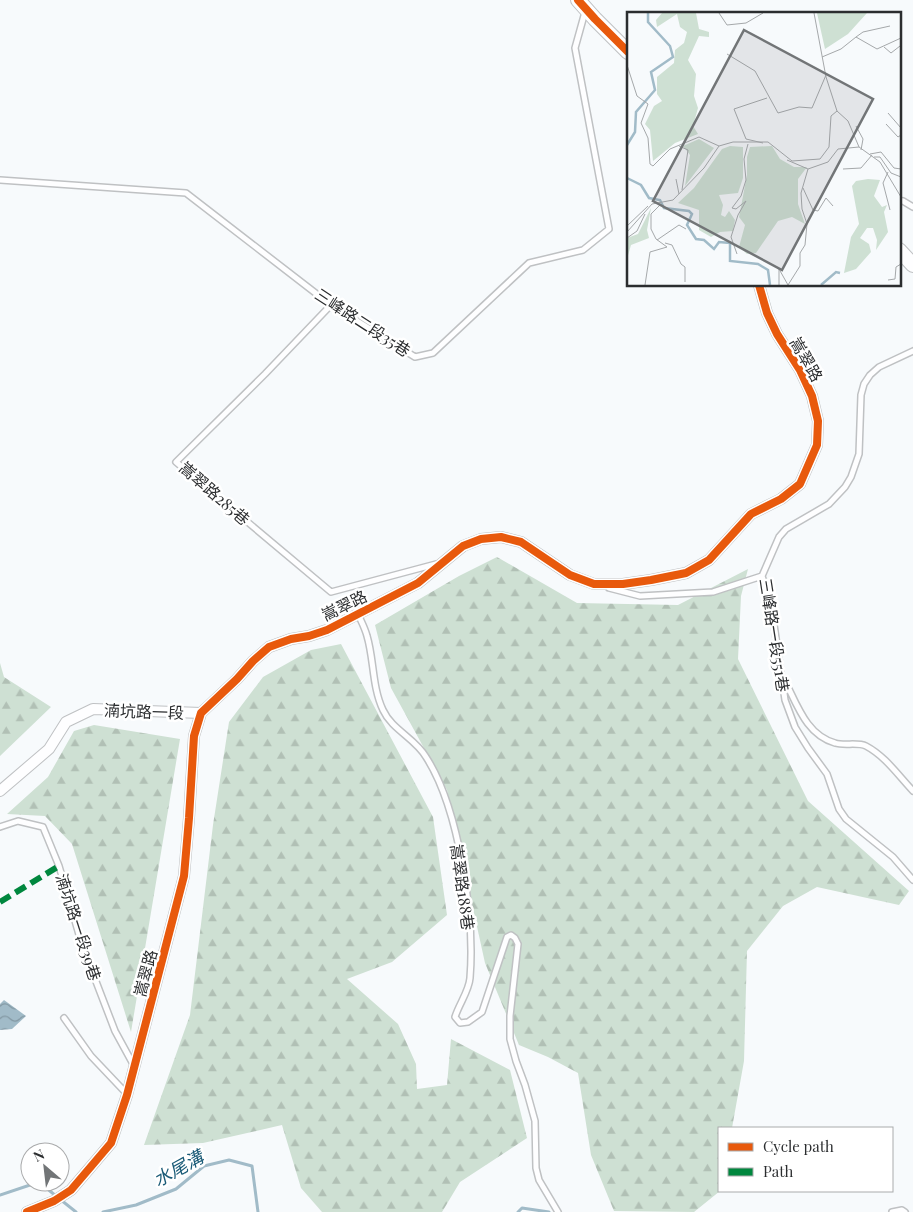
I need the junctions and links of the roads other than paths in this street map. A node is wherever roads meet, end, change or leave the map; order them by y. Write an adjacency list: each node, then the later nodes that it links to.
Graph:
1 (582, 5): 2 (street); 9 (lane, 三峰路二段35巷)
2 (627, 51)
3 (0, 180): 9 (lane, 三峰路二段35巷)
4 (903, 201): 5 (lane)
5 (913, 207)
6 (900, 251): 7 (street)
7 (913, 266)
8 (759, 286): 13 (street, 嵩翠路)
9 (332, 305): 11 (lane, 嵩翠路285巷)
10 (913, 351): 12 (lane, 三峰路一段551巷)
11 (444, 562): 13 (street, 嵩翠路); 14 (street, 嵩翠路)
12 (762, 576): 13 (lane); 15 (lane, 三峰路一段551巷)
13 (594, 584)
14 (358, 614): 16 (street, 嵩翠路); 27 (lane, 嵩翠路188巷)
15 (782, 675): 18 (lane); 20 (lane, 三峰路一段551巷)
16 (201, 713): 17 (street, 湳坑路一段); 22 (street, 嵩翠路)
17 (0, 791)
18 (913, 791)
19 (0, 827): 22 (lane, 湳坑路一段39巷)
20 (913, 880)
21 (64, 1018): 23 (lane)
22 (134, 1067): 23 (street, 嵩翠路)
23 (127, 1095): 24 (street, 嵩翠路)
24 (54, 1202): 25 (street, 嵩翠路); 26 (street)
25 (27, 1212)
26 (47, 1212)
27 (558, 1212)
28 (892, 1212): 29 (lane)
29 (905, 1212)

